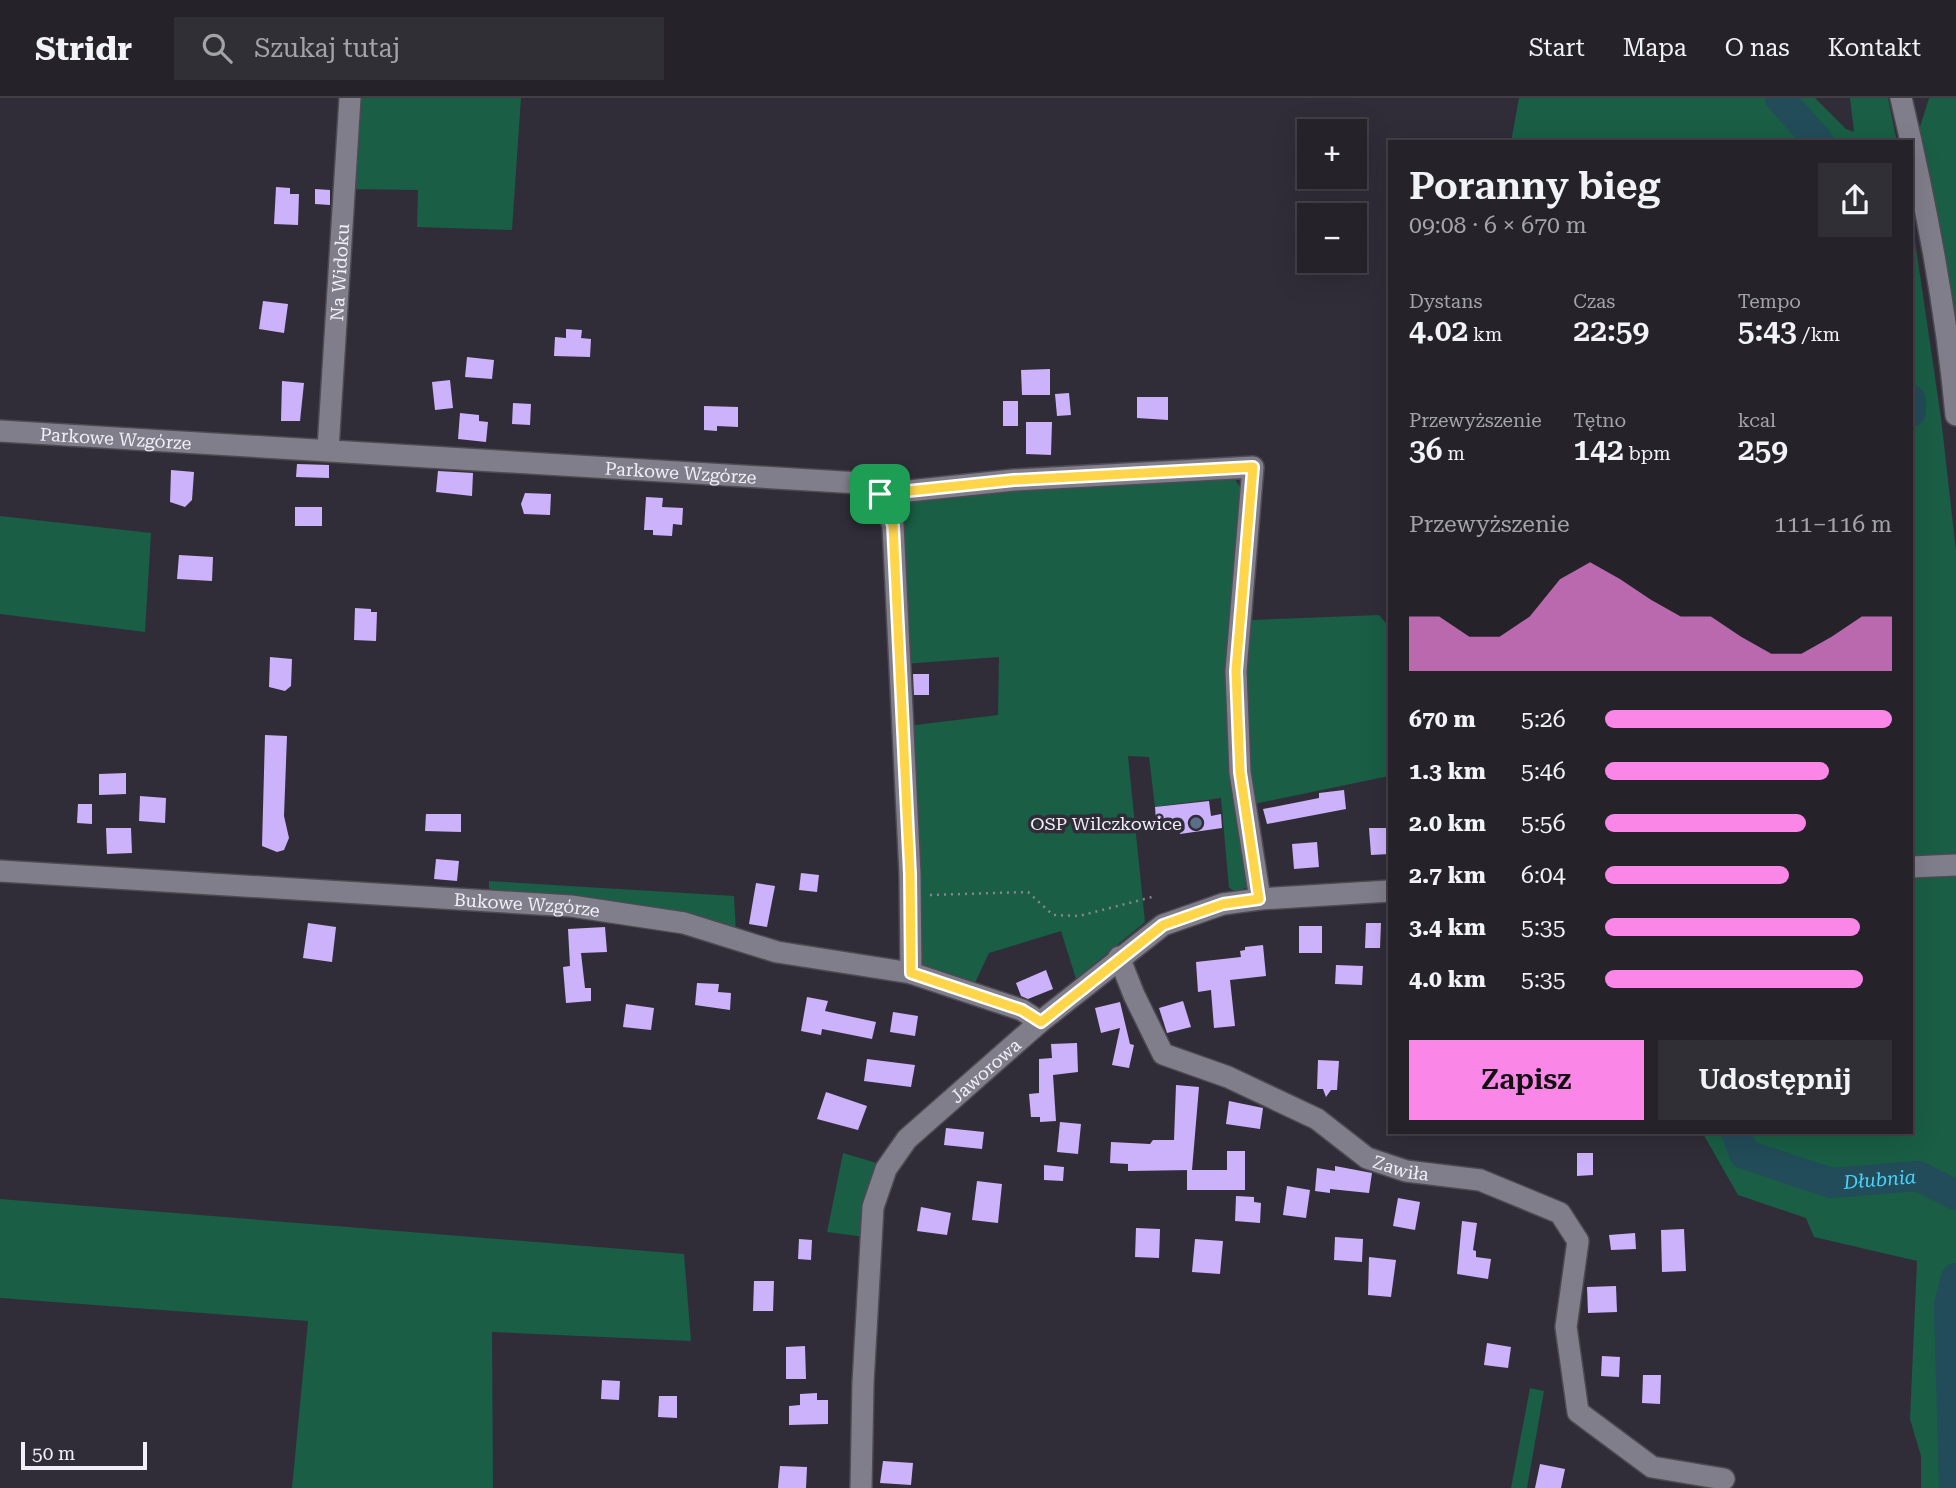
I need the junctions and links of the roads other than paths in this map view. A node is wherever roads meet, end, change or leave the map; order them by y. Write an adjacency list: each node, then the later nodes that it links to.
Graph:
1 (350, 98): 8 (street, Na Widoku)
2 (1901, 98): 3 (street)
3 (1912, 140)
4 (1913, 146): 5 (street)
5 (1953, 345): 6 (street)
6 (1956, 415)
7 (0, 431): 8 (street, Parkowe Wzgórze)
8 (328, 449): 9 (street, Parkowe Wzgórze)
9 (880, 494): 14 (street); 16 (street)
10 (1956, 865): 11 (street)
11 (1913, 867)
12 (0, 871): 16 (street, Bukowe Wzgórze)
13 (1388, 891): 14 (street, Jaworowa)
14 (1259, 899): 15 (street, Jaworowa)
15 (1119, 957): 17 (street, Jaworowa); 18 (street, Zawiła)
16 (911, 973): 17 (street, Bukowe Wzgórze)
17 (1041, 1022): 19 (street, Jaworowa)
18 (1724, 1479)
19 (861, 1488)

